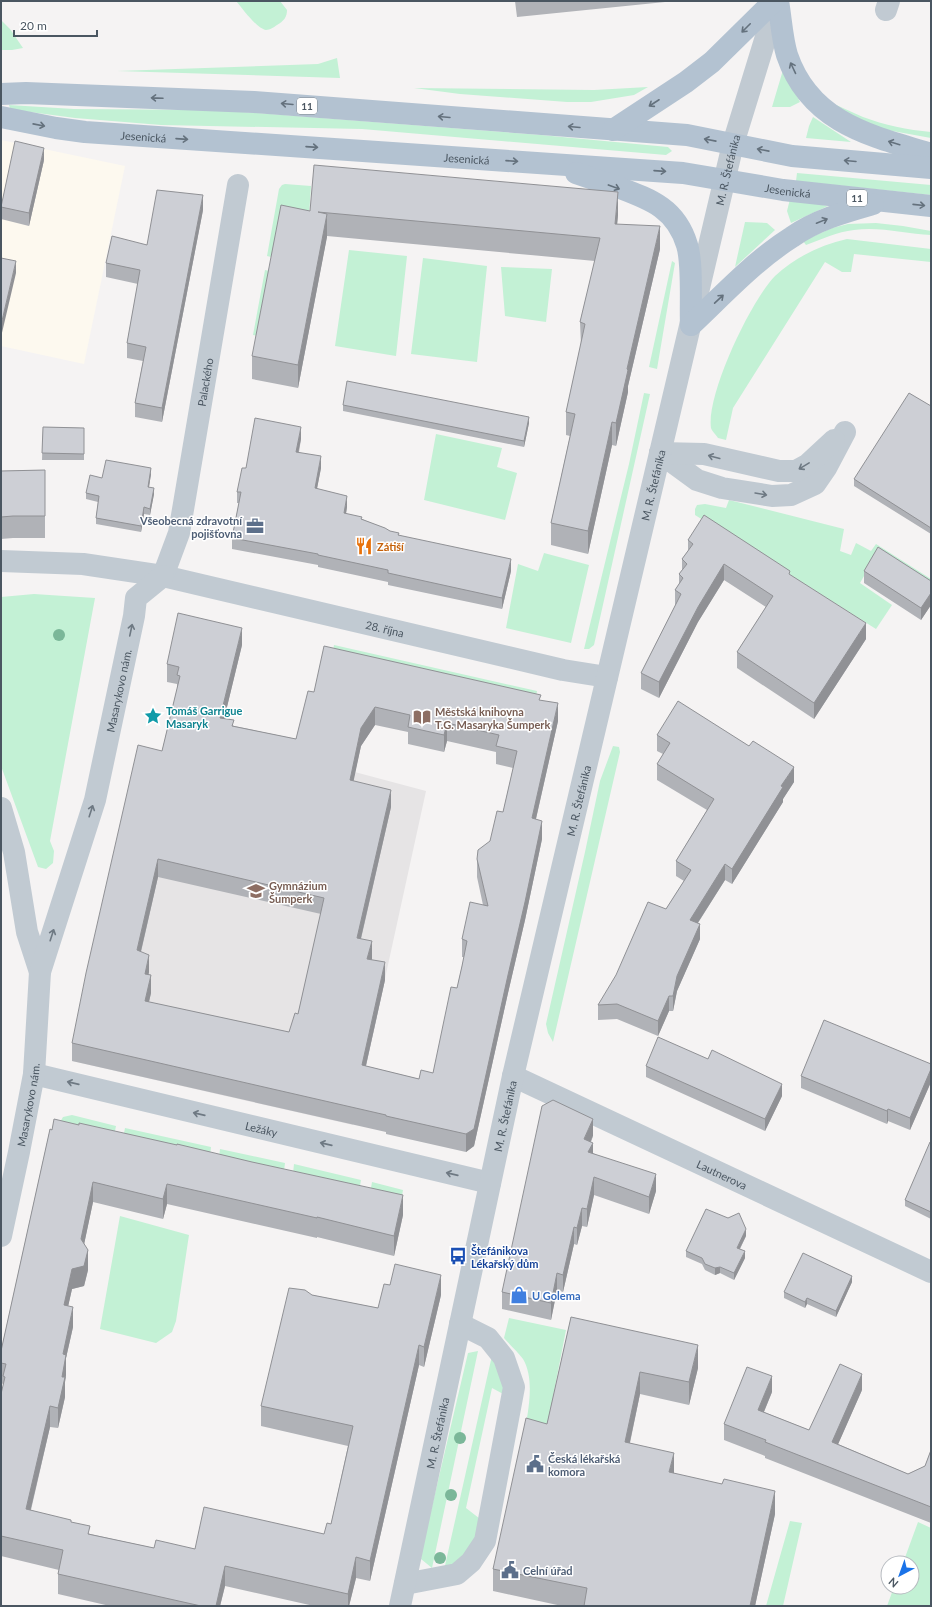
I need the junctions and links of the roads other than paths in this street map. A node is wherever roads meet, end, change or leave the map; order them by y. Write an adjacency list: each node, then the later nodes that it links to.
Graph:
1 (777, 1): 4 (main road, one-way to 4); 5 (street, M. R. Štefánika); 6 (main road, one-way to 1)
2 (1, 94): 4 (main road, 11, one-way to 2)
3 (1, 117): 7 (main road, Jesenická / 11, one-way to 7)
4 (613, 130): 5 (main road, 11, one-way to 4)
5 (733, 144): 8 (main road, 11, one-way to 5); 9 (street, M. R. Štefánika)
6 (931, 154)
7 (552, 164): 9 (main road, Jesenická / 11, one-way to 9); 13 (main road, one-way to 13)
8 (931, 168)
9 (725, 179): 11 (main road, Jesenická / 11); 13 (street, M. R. Štefánika)
10 (238, 185): 16 (street, Palackého)
11 (885, 201): 12 (main road, Jesenická / 11, one-way to 12); 13 (main road, one-way to 11)
12 (931, 206)
13 (691, 325): 14 (street, M. R. Štefánika)
14 (660, 453): 14 (street, one-way to 14); 17 (street, M. R. Štefánika)
15 (1, 561): 16 (street)
16 (163, 576): 17 (street, 28. října); 19 (street, Masarykovo nám., one-way to 16)
17 (607, 677): 21 (street, M. R. Štefánika)
18 (1, 808): 19 (street, Masarykovo nám.)
19 (40, 972): 20 (street, Masarykovo nám.)
20 (34, 1074): 22 (street, Ležáky, one-way to 20); 23 (street, Masarykovo nám.)
21 (513, 1076): 22 (street, M. R. Štefánika); 24 (street, Lautnerova)
22 (490, 1183): 25 (street, M. R. Štefánika)
23 (1, 1236)
24 (931, 1272)
25 (460, 1324): 26 (street, M. R. Štefánika); 26 (street)
26 (405, 1584): 27 (street, M. R. Štefánika)
27 (400, 1606)

